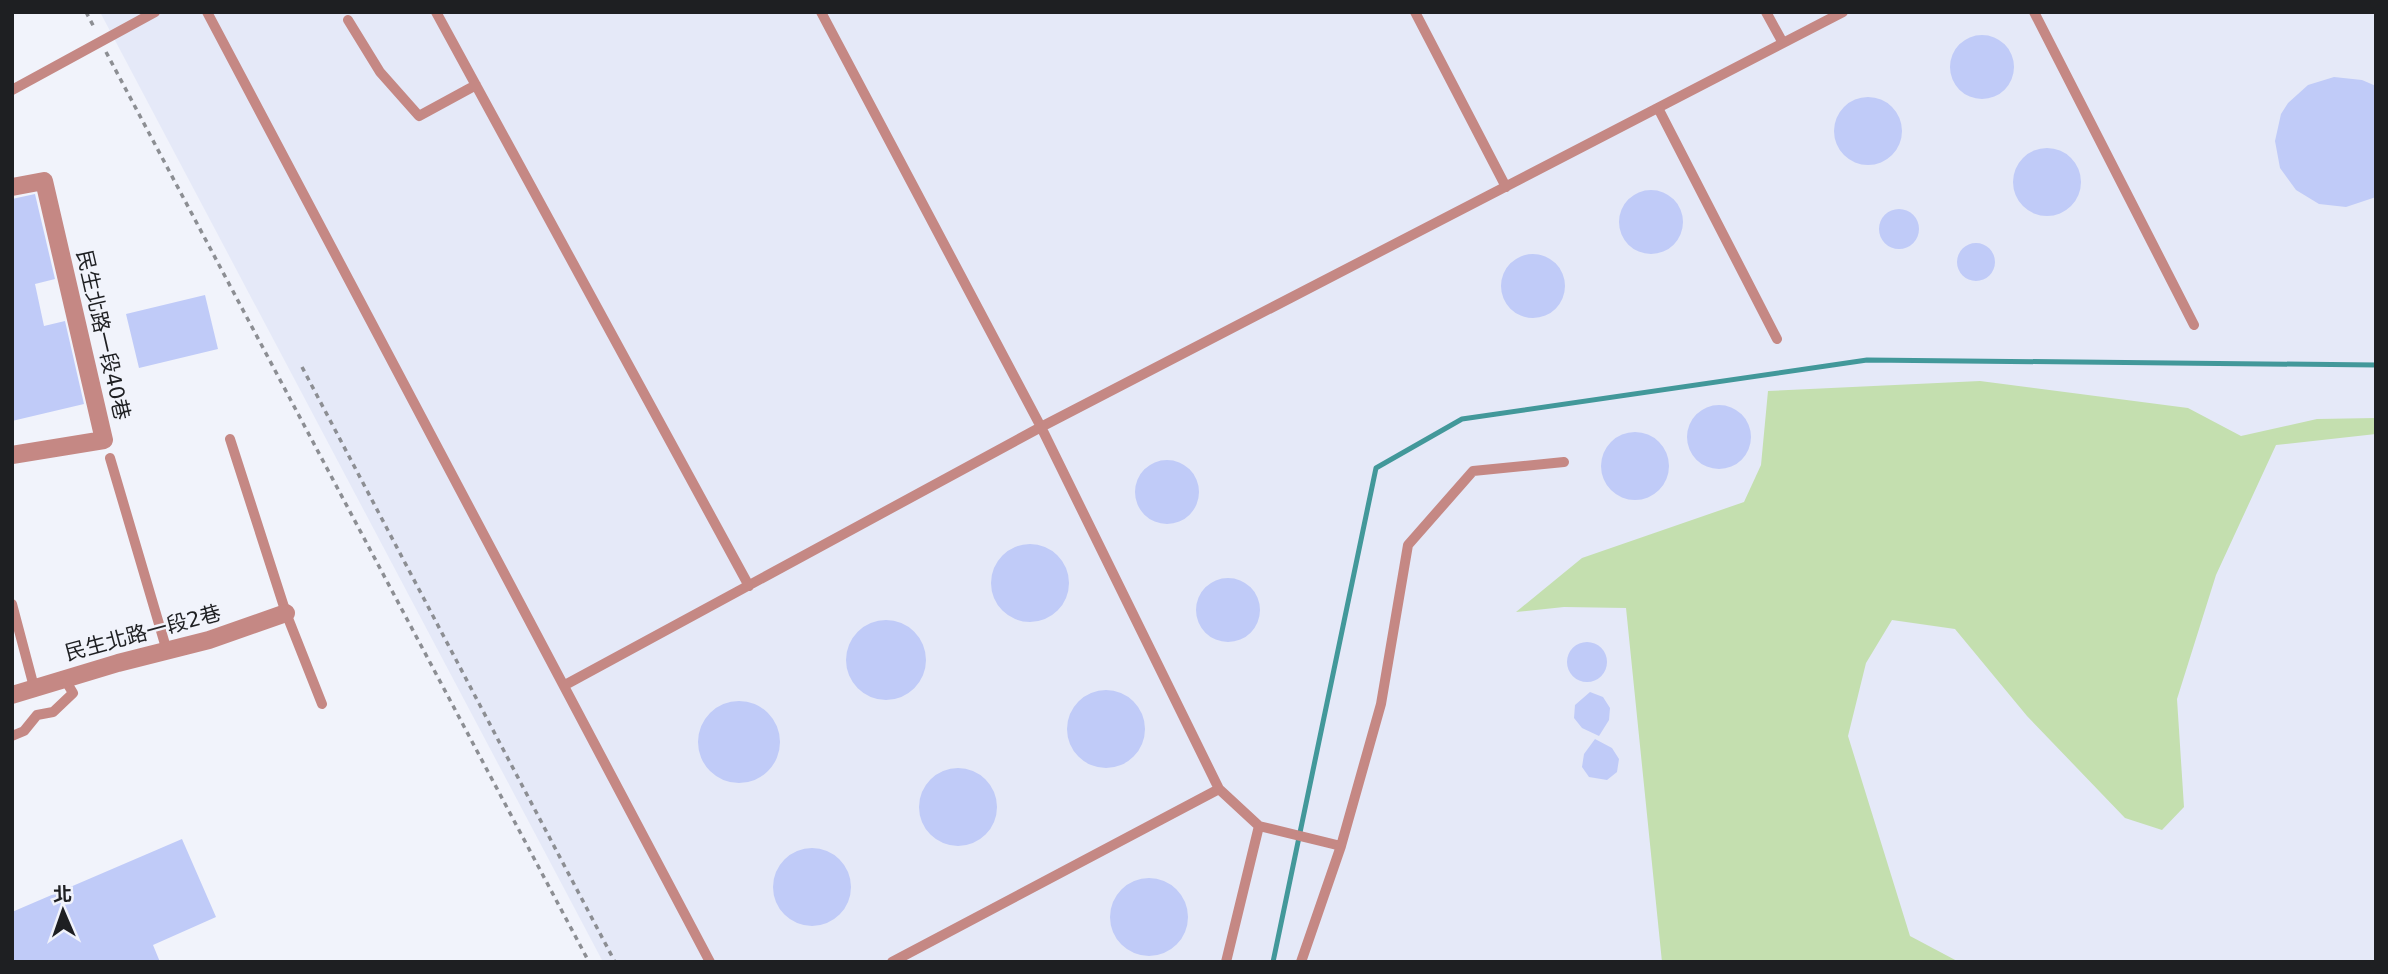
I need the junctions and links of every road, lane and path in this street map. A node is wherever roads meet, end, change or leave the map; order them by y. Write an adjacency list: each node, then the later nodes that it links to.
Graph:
1 (86, 12): 11 (path)
2 (155, 12): 11 (lane)
3 (208, 12): 31 (lane)
4 (436, 12): 13 (lane)
5 (821, 12): 21 (lane)
6 (1415, 12): 17 (lane)
7 (1766, 12): 12 (lane)
8 (1843, 12): 12 (lane)
9 (2034, 12): 18 (lane)
10 (348, 20): 13 (lane)
11 (102, 43): 14 (lane); 39 (path)
12 (1783, 43): 15 (lane)
13 (476, 85): 26 (lane)
14 (12, 90)
15 (1658, 108): 17 (lane); 19 (lane)
16 (12, 187): 23 (street, 民生北路一段40巷)
17 (1506, 187): 21 (lane)
18 (2194, 325)
19 (1777, 339)
20 (302, 367): 40 (path)
21 (1041, 427): 26 (lane); 36 (lane)
22 (230, 439): 28 (lane)
23 (12, 455)
24 (110, 458): 29 (lane)
25 (1564, 462): 38 (lane)
26 (748, 586): 31 (lane)
27 (12, 604): 32 (lane)
28 (286, 614): 29 (street, 民生北路一段2巷); 34 (lane)
29 (167, 651): 30 (street, 民生北路一段2巷)
30 (64, 678): 32 (street, 民生北路一段2巷); 35 (lane)
31 (565, 685): 41 (lane)
32 (34, 687): 33 (street, 民生北路一段2巷)
33 (12, 695)
34 (322, 704)
35 (12, 736)
36 (1219, 789): 37 (lane); 42 (lane)
37 (1259, 826): 38 (lane); 43 (lane)
38 (1341, 846): 44 (lane)
39 (589, 962)
40 (615, 962)
41 (710, 962)
42 (892, 962)
43 (1226, 962)
44 (1301, 962)

